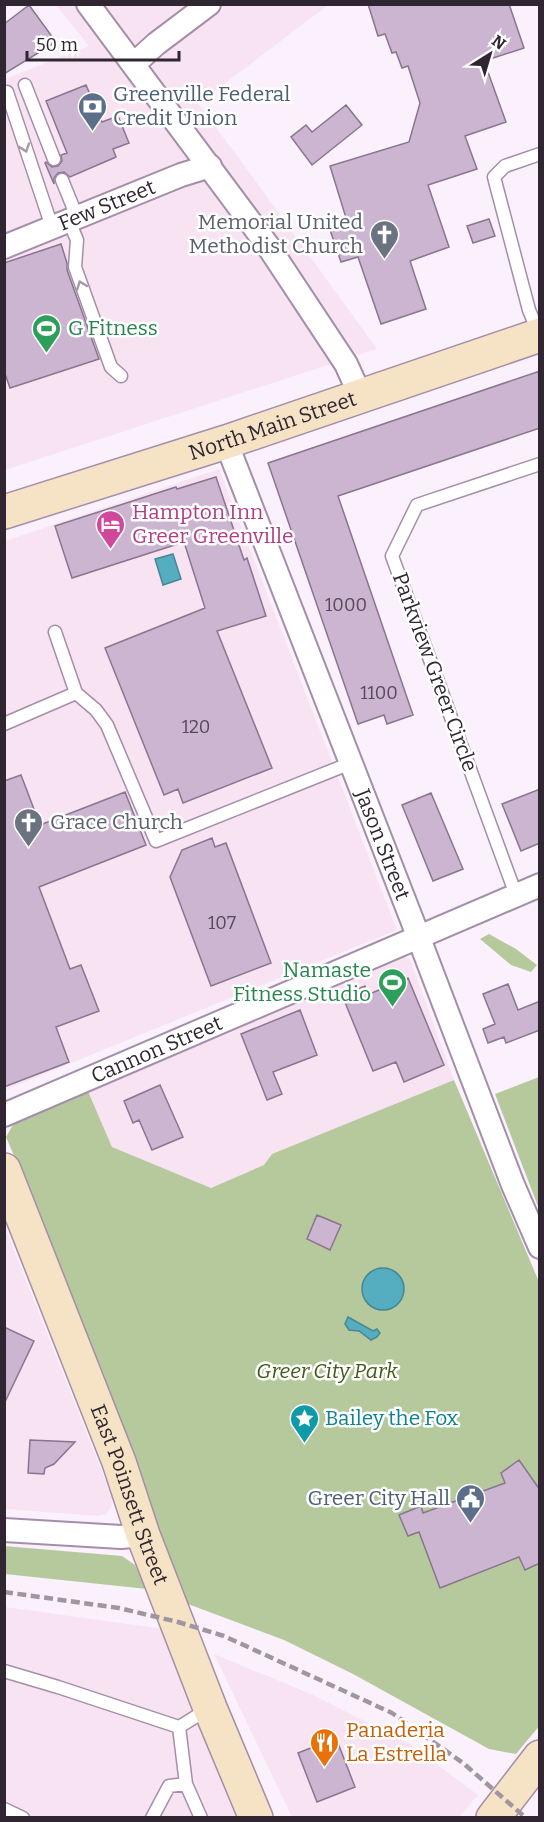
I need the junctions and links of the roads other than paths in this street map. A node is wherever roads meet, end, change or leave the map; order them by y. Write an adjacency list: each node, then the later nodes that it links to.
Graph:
1 (88, 4): 3 (street)
2 (209, 4): 3 (street)
3 (134, 64): 8 (street)
4 (25, 85): 7 (lane)
5 (7, 92): 10 (lane, one-way to 10)
6 (540, 154): 12 (lane)
7 (54, 159)
8 (210, 166): 10 (street, Few Street); 14 (street)
9 (62, 180): 10 (lane)
10 (66, 222): 11 (street, Few Street); 13 (lane, one-way to 10)
11 (4, 247)
12 (539, 335): 14 (main road, North Main Street)
13 (121, 376)
14 (362, 397): 15 (main road, North Main Street)
15 (226, 442): 17 (main road, North Main Street); 21 (street, Jason Street)
16 (540, 464): 23 (lane, Parkview Greer Circle)
17 (4, 512)
18 (55, 632): 19 (lane)
19 (76, 693): 20 (lane); 21 (lane)
20 (4, 724)
21 (351, 763): 24 (street, Jason Street)
22 (540, 885): 23 (street, Cannon Street)
23 (516, 895): 24 (street, Cannon Street)
24 (419, 937): 25 (street, Cannon Street); 27 (street, Jason Street)
25 (4, 1115)
26 (6, 1182): 29 (main road, East Poinsett Street)
27 (540, 1247)
28 (4, 1530): 29 (street)
29 (143, 1535): 31 (main road, East Poinsett Street)
30 (4, 1671): 32 (lane)
31 (210, 1708): 32 (lane); 37 (main road, East Poinsett Street)
32 (179, 1727): 34 (lane)
33 (540, 1757): 38 (main road)
34 (186, 1784): 35 (lane); 36 (lane)
35 (152, 1818)
36 (201, 1818)
37 (256, 1818)
38 (493, 1818)

